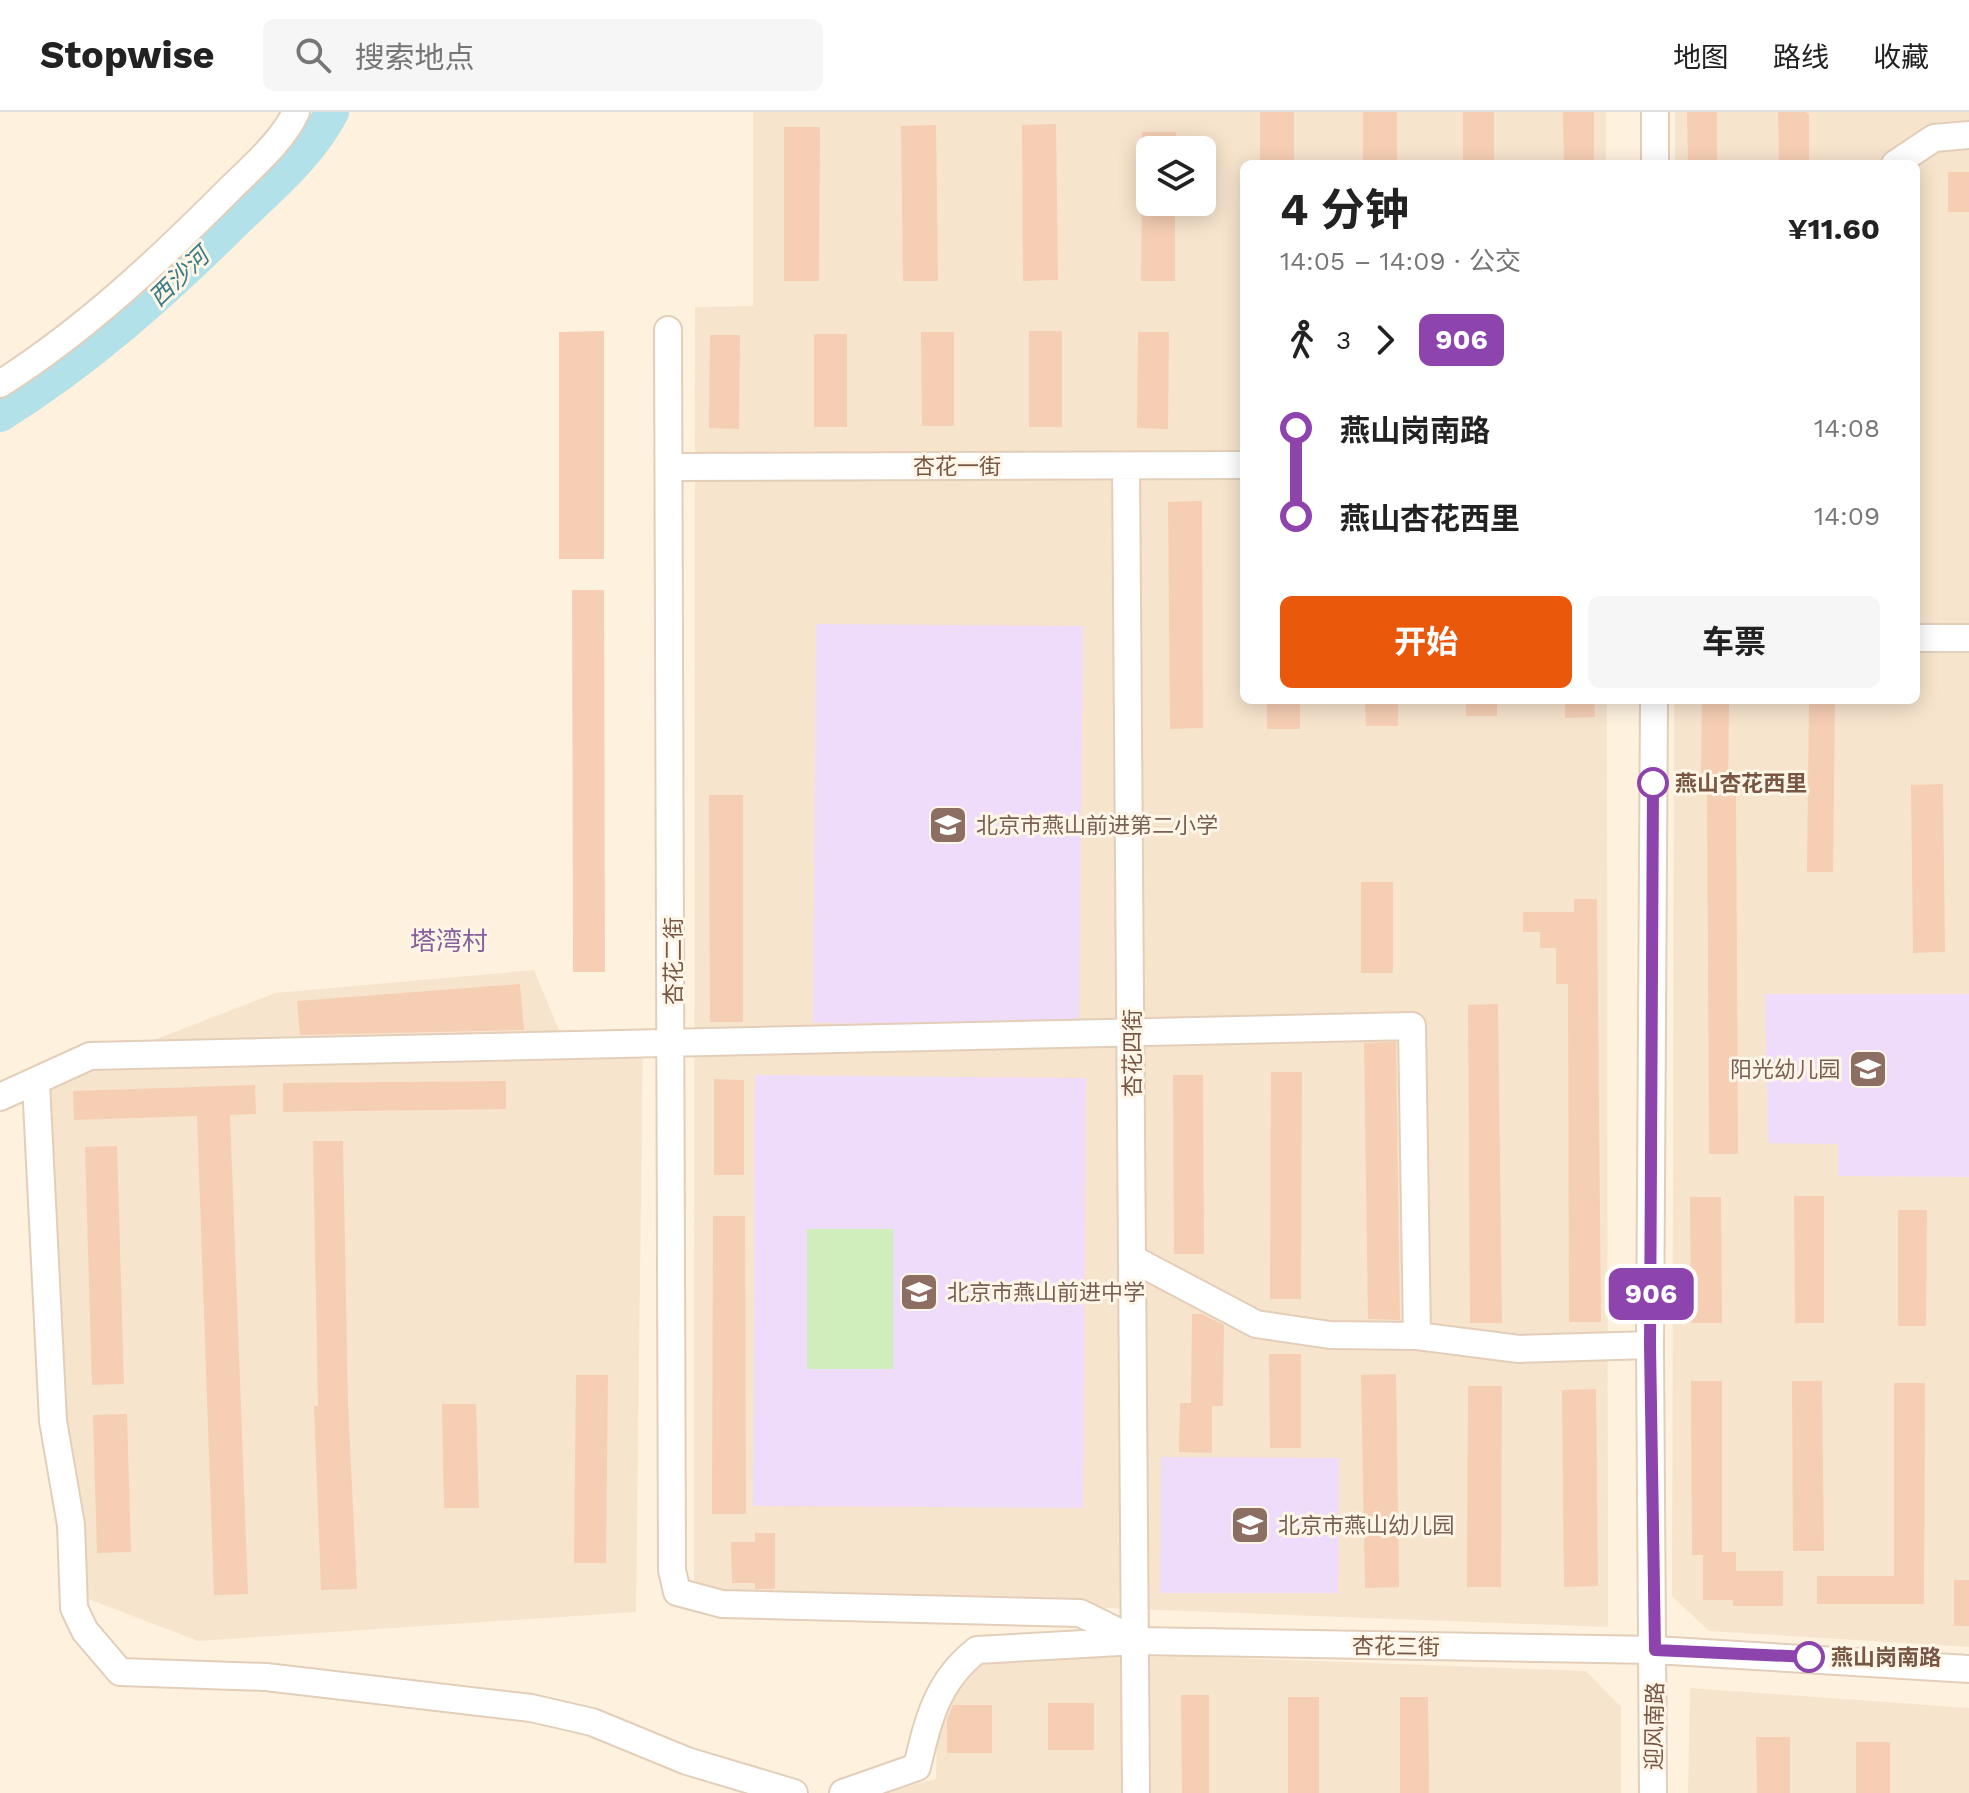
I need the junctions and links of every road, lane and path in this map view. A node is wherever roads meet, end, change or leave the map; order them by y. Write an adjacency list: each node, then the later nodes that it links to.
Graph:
1 (296, 112): 7 (street)
2 (1655, 112): 4 (street)
3 (1969, 135): 5 (street)
4 (1655, 160)
5 (1901, 160)
6 (668, 330): 10 (street, 杏花二街)
7 (0, 384)
8 (1240, 465): 9 (street, 杏花一街)
9 (1126, 466): 10 (street, 杏花一街); 14 (street, 杏花四街)
10 (670, 467): 15 (street, 杏花二街)
11 (1920, 638): 12 (street)
12 (1969, 638)
13 (1654, 704): 20 (street, 迎风南路)
14 (1131, 1032): 15 (street); 18 (street, 杏花四街); 19 (street)
15 (673, 1043): 16 (street); 21 (street, 杏花二街)
16 (36, 1083): 17 (street); 27 (street)
17 (0, 1097)
18 (1133, 1259): 19 (street); 23 (street, 杏花四街)
19 (1417, 1336): 20 (street)
20 (1650, 1345): 25 (street, 迎风南路)
21 (677, 1592): 22 (street, 杏花三街)
22 (968, 1610): 23 (street, 杏花三街); 24 (street)
23 (1137, 1641): 24 (street, 杏花三街); 25 (street, 杏花三街); 29 (street, 杏花四街)
24 (977, 1650): 28 (street)
25 (1655, 1650): 26 (street, 杏花三街); 30 (street, 迎风南路)
26 (1969, 1669)
27 (794, 1793)
28 (843, 1793)
29 (1136, 1793)
30 (1653, 1793)

